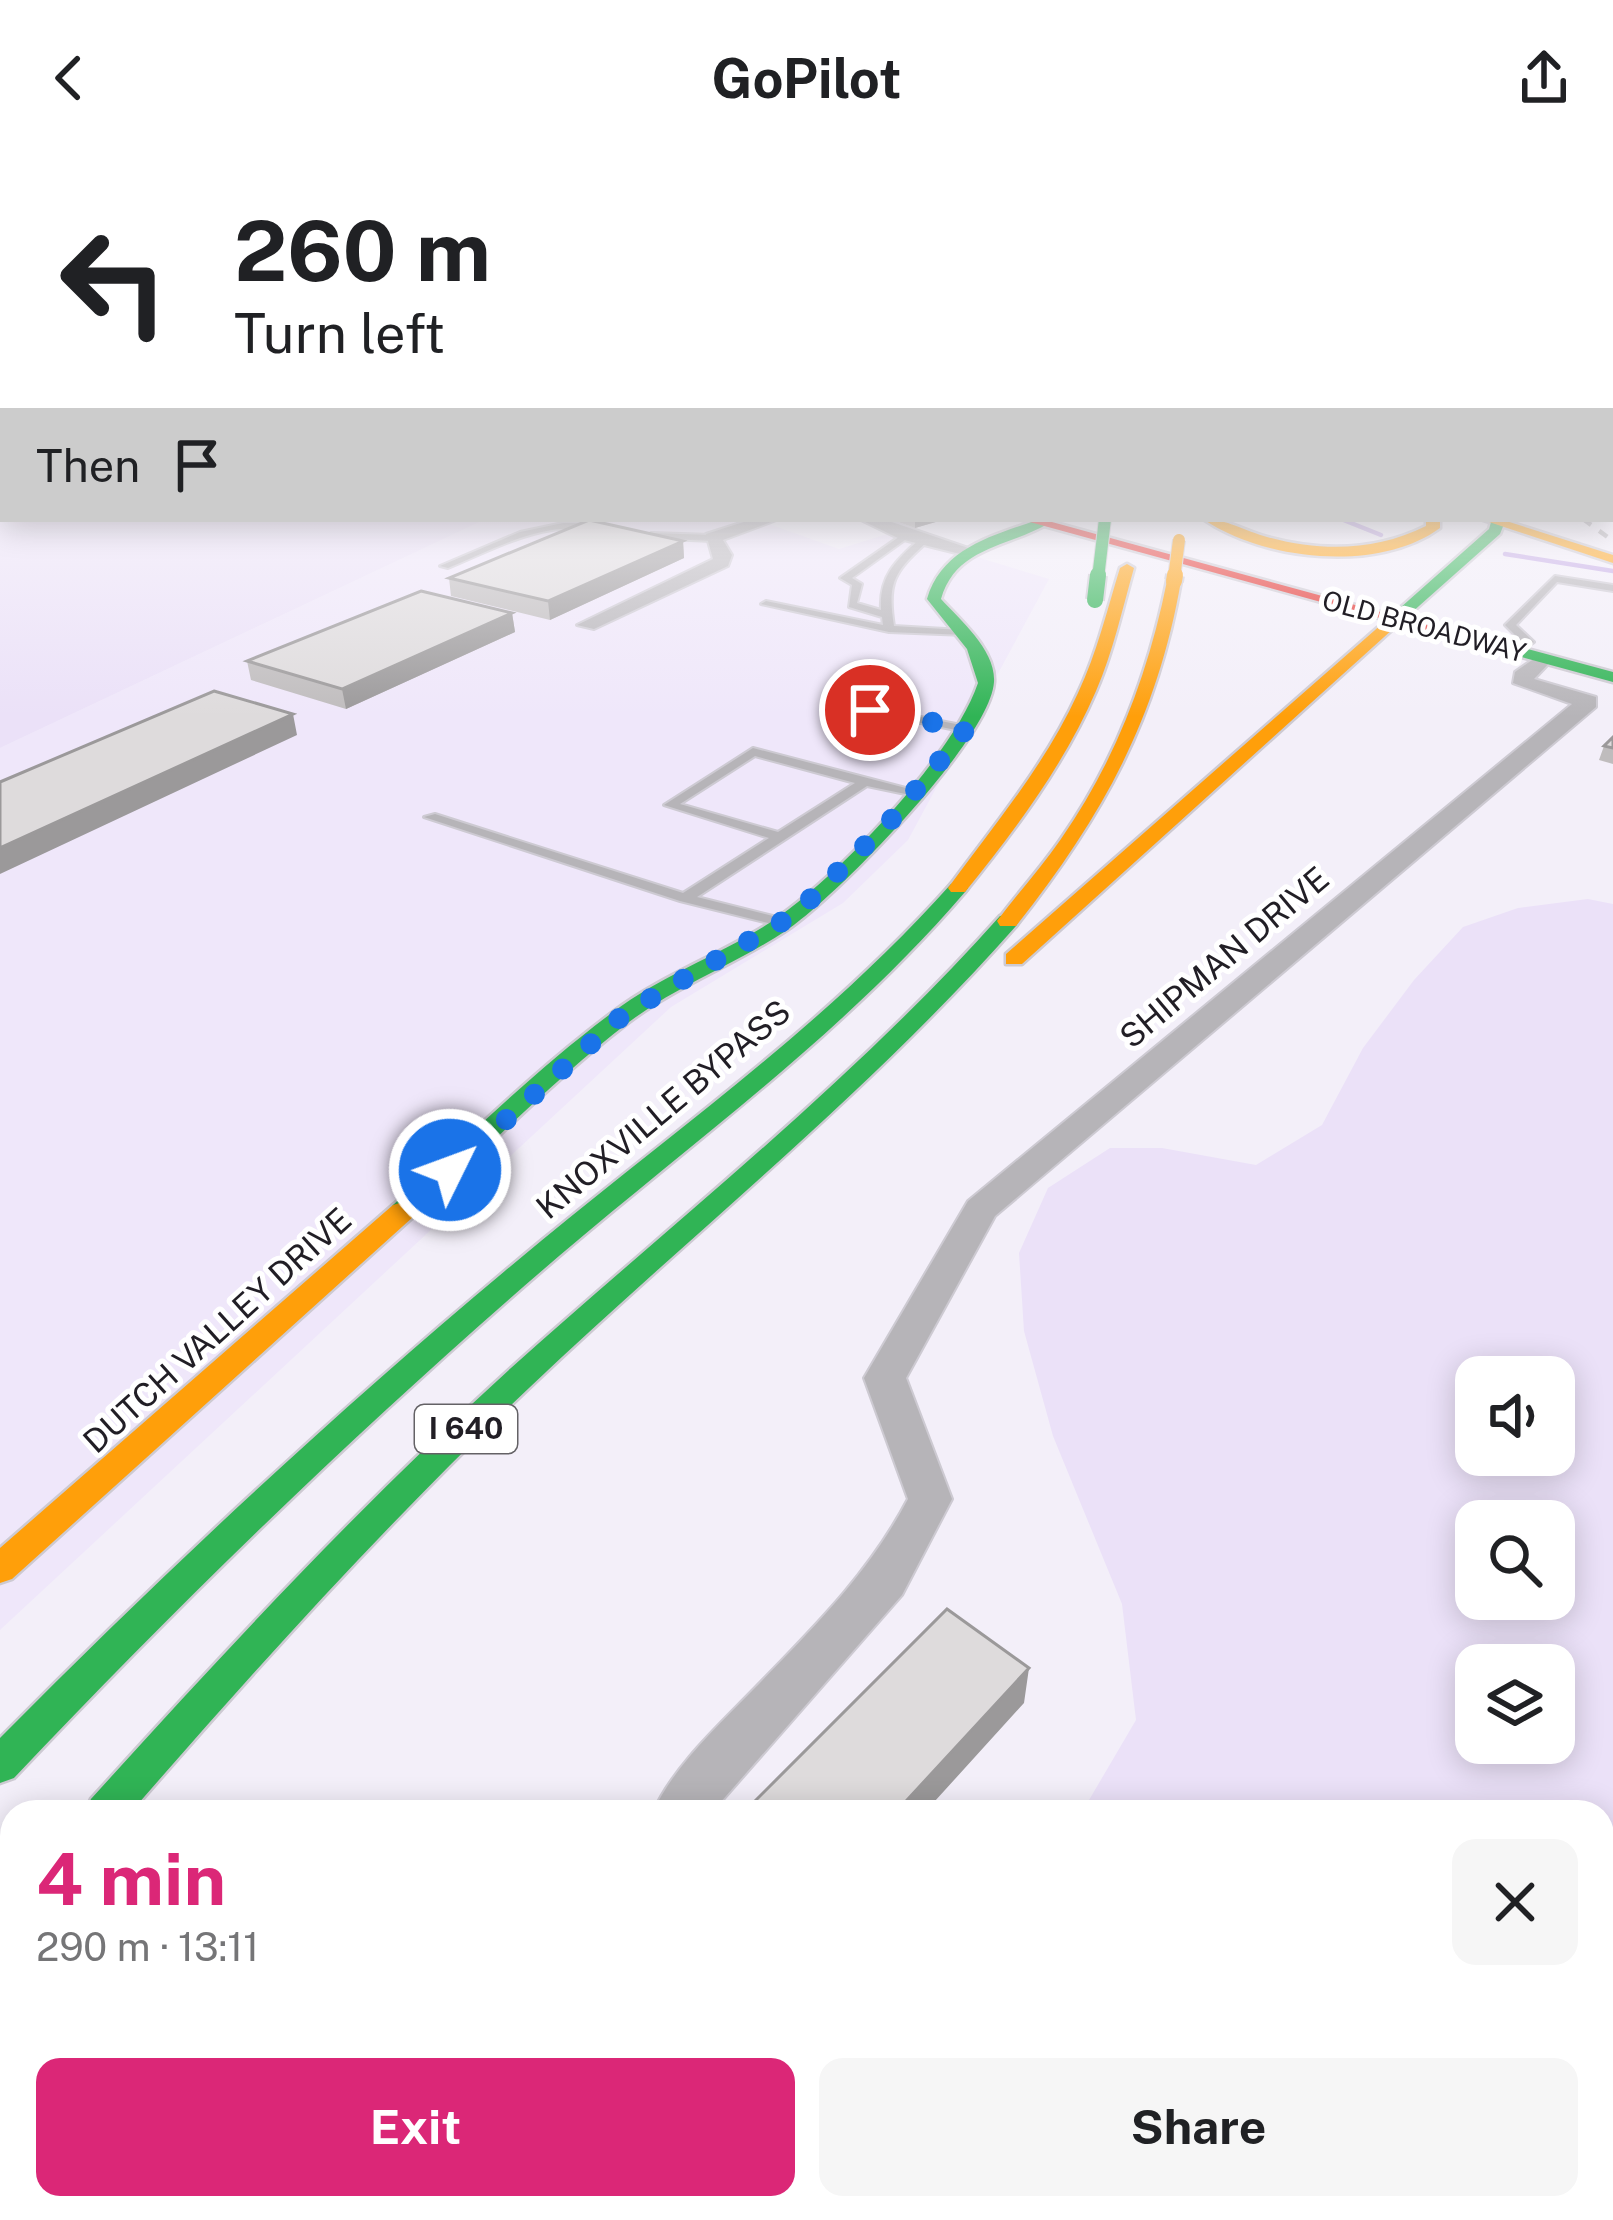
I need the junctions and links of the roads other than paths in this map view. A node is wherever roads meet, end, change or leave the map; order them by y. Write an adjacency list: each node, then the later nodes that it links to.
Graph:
1 (578, 524): 20 (lane)
2 (587, 524): 13 (lane)
3 (754, 524): 15 (street)
4 (881, 524): 16 (street)
5 (1027, 524): 18 (main road)
6 (1046, 524): 24 (main road, OLD BROADWAY)
7 (1104, 524): 37 (main road, bridge)
8 (1137, 524): 46 (main road, KNOXVILLE BYPASS / I 640)
9 (1222, 524): 10 (main road)
10 (1433, 524)
11 (1506, 527): 17 (main road); 19 (main road); 24 (main road)
12 (1181, 529): 42 (main road, I 640, bridge)
13 (625, 531)
14 (645, 535): 15 (lane)
15 (712, 538): 25 (street)
16 (914, 538): 18 (street); 23 (lane); 23 (lane)
17 (1613, 547)
18 (968, 551): 27 (main road, DUTCH VALLEY DRIVE)
19 (1613, 559)
20 (445, 566)
21 (1613, 588): 28 (lane)
22 (766, 604): 26 (lane)
23 (886, 615): 26 (lane)
24 (1396, 619): 28 (main road, OLD BROADWAY); 42 (main road)
25 (586, 625)
26 (889, 629): 27 (lane)
27 (962, 633): 32 (main road, DUTCH VALLEY DRIVE)
28 (1528, 655): 29 (main road, OLD BROADWAY); 30 (street, SHIPMAN DRIVE)
29 (1613, 677)
30 (1600, 705): 48 (street, SHIPMAN DRIVE)
31 (870, 710): 32 (lane)
32 (966, 729): 34 (main road, DUTCH VALLEY DRIVE)
33 (865, 782): 34 (lane); 36 (lane); 36 (lane)
34 (915, 792): 39 (main road, DUTCH VALLEY DRIVE)
35 (430, 817): 38 (lane)
36 (777, 836): 38 (lane)
37 (913, 896)
38 (685, 898): 39 (lane)
39 (780, 922): 45 (main road, DUTCH VALLEY DRIVE)
40 (884, 929): 41 (main road)
41 (820, 989)
42 (858, 1077): 47 (main road, I 640)
43 (600, 1172): 44 (main road)
44 (549, 1213)
45 (0, 1569)
46 (0, 1765)
47 (116, 1800)
48 (691, 1800)

